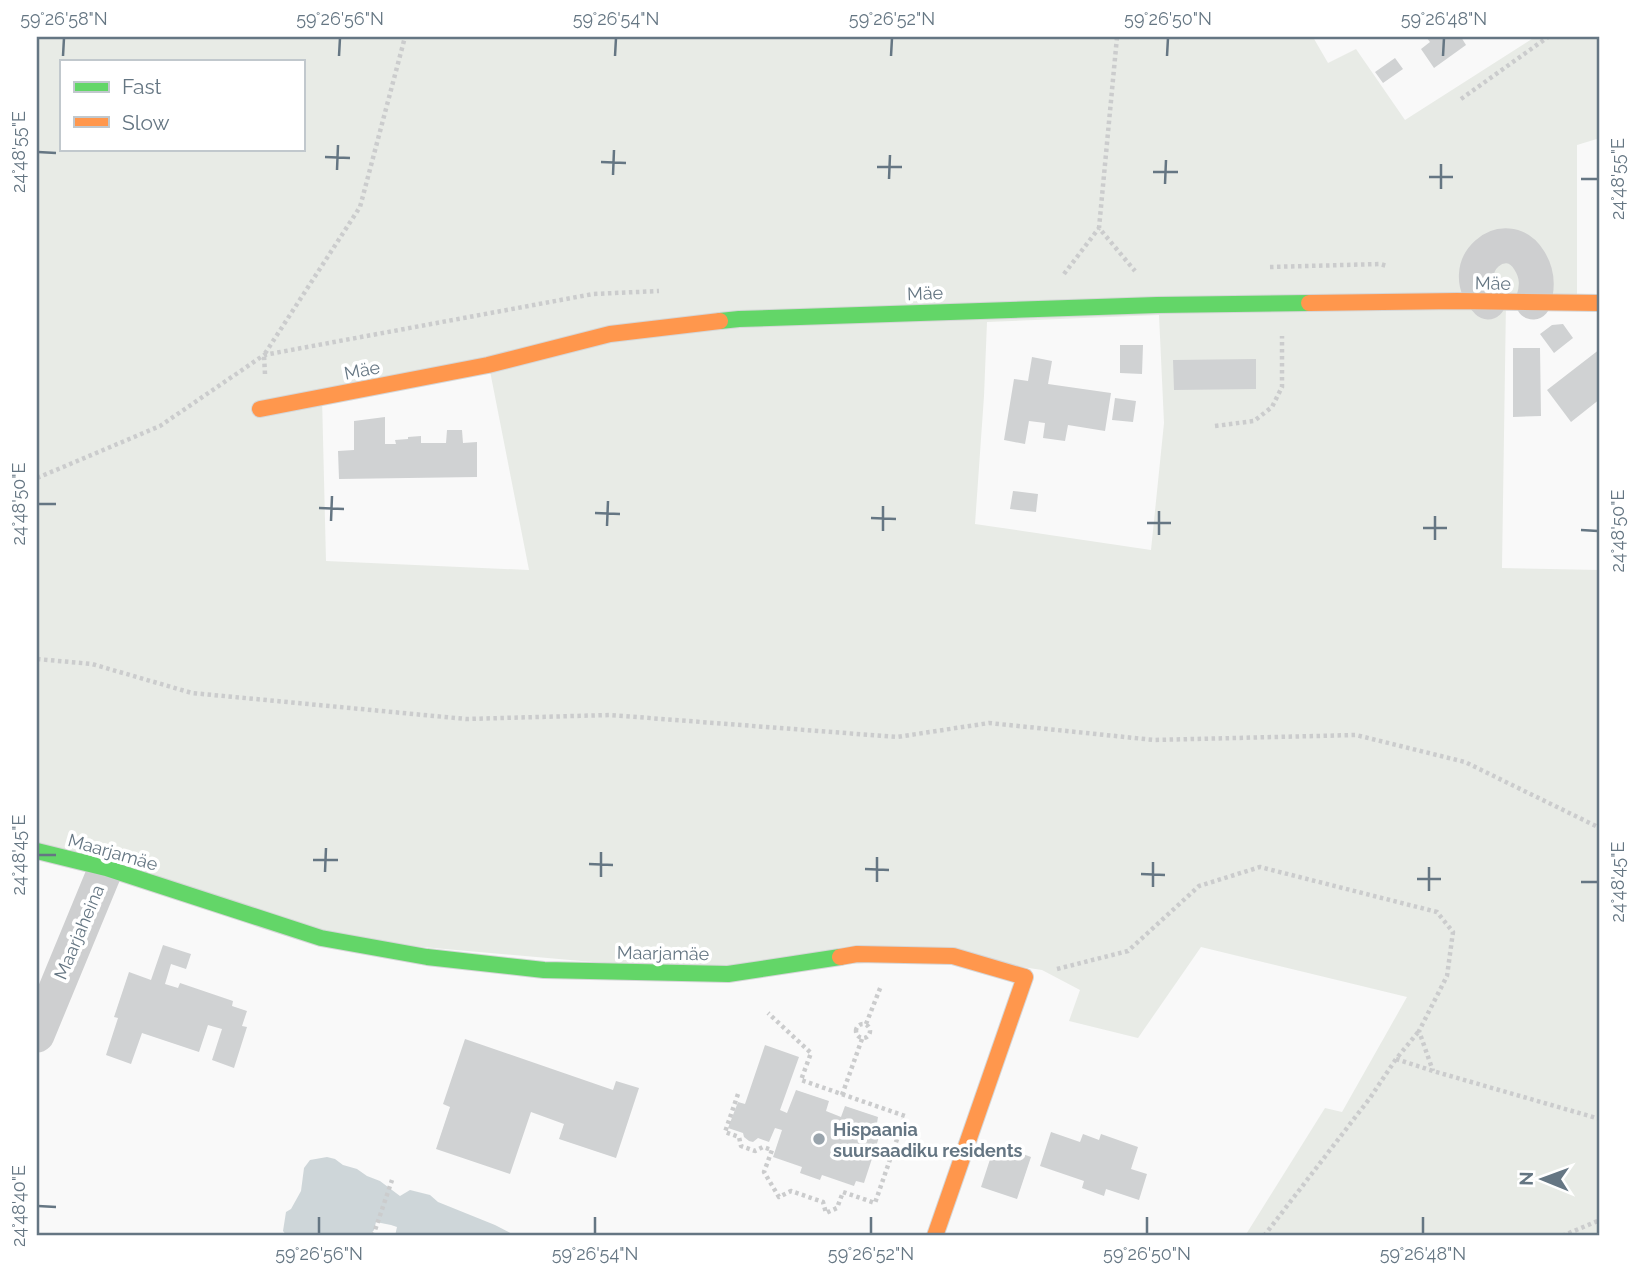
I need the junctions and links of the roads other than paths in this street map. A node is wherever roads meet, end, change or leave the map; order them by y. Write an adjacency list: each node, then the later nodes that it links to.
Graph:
1 (1488, 302): 2 (street, Mäe); 2 (street); 4 (street, Mäe)
2 (1533, 302): 3 (street, Mäe)
3 (1600, 303)
4 (260, 409)
5 (37, 851): 6 (street, Maarjamäe)
6 (106, 868): 7 (street, Maarjaheina); 8 (street, Maarjamäe)
7 (37, 1035)
8 (935, 1236)

